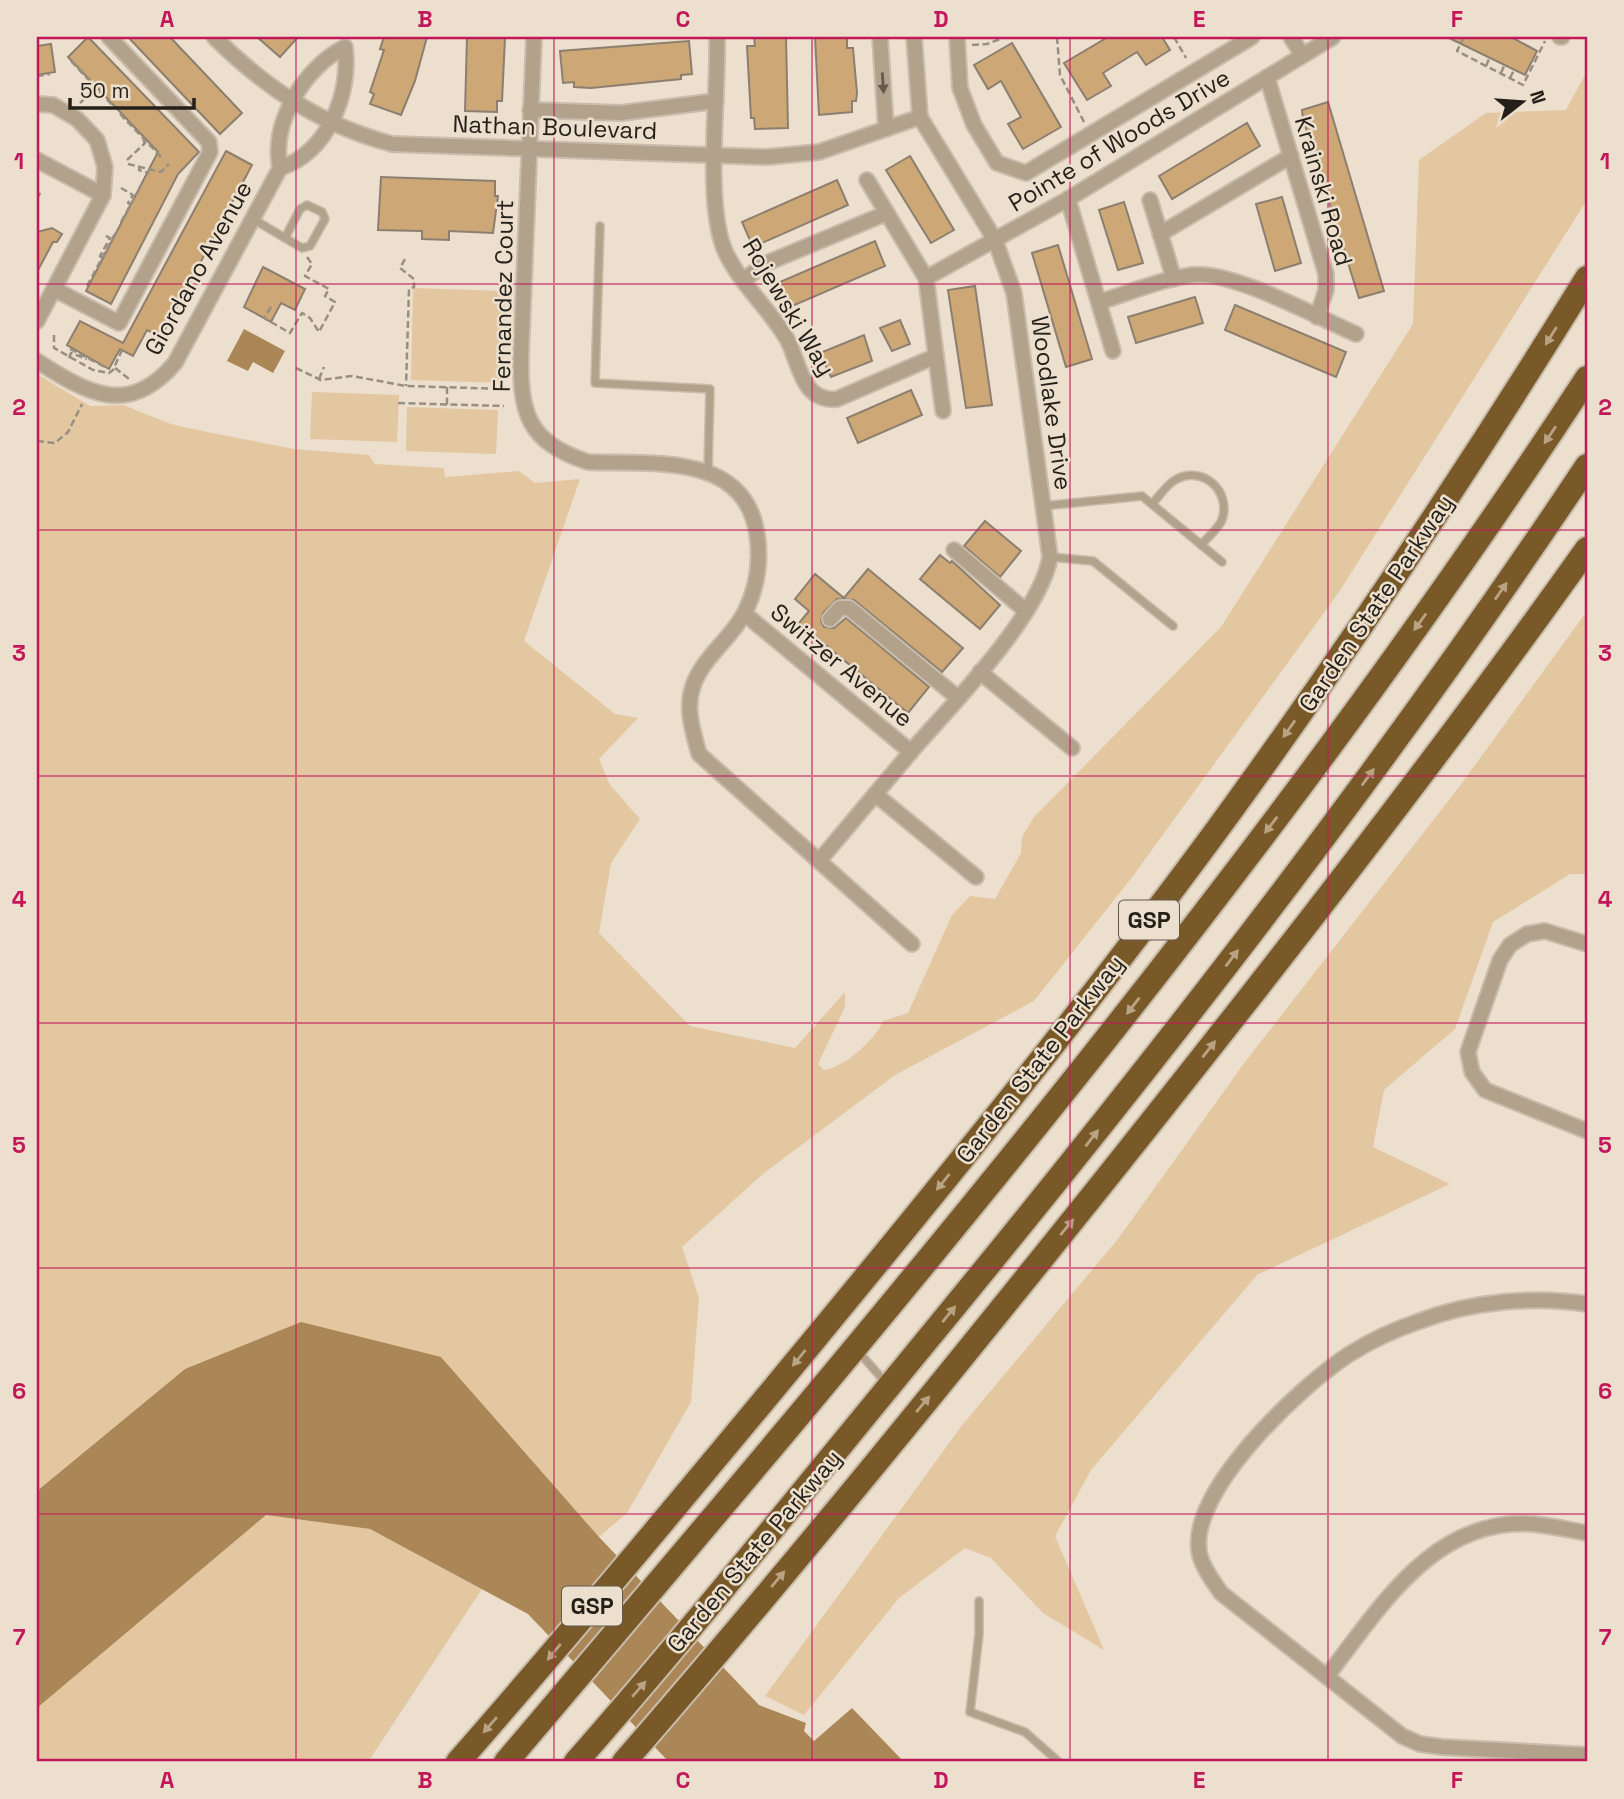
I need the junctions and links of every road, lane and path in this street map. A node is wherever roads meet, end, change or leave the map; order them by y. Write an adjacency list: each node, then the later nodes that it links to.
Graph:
1 (109, 37): 79 (street)
2 (214, 37): 33 (street, Nathan Boulevard)
3 (534, 37): 37 (street, Fernandez Court)
4 (717, 37): 32 (street, Rojewski Way)
5 (880, 37): 41 (street, one-way to 41)
6 (914, 37): 39 (street, Woodlake Drive)
7 (1006, 37): 14 (path)
8 (1057, 37): 43 (path)
9 (1174, 37): 25 (path)
10 (1252, 37): 25 (street)
11 (1291, 37): 18 (street)
12 (1333, 37): 18 (street, Pointe of Woods Drive)
13 (1464, 37): 20 (path)
14 (958, 41): 43 (street)
15 (1545, 41): 30 (path)
16 (347, 42): 33 (street); 40 (street)
17 (1475, 51): 20 (path)
18 (1302, 55): 29 (street, Pointe of Woods Drive)
19 (1490, 57): 23 (path)
20 (1472, 58): 23 (path)
21 (72, 62): 31 (path)
22 (1505, 64): 26 (path)
23 (1486, 65): 26 (path)
24 (1514, 70): 30 (path)
25 (1195, 71): 43 (street)
26 (1501, 73): 30 (path)
27 (49, 74): 28 (path)
28 (39, 75)
29 (1267, 77): 46 (street, Krainski Road); 59 (street, Pointe of Woods Drive)
30 (1510, 78)
31 (90, 81): 34 (path); 36 (path)
32 (716, 101): 37 (street); 45 (street, Rojewski Way)
33 (290, 102): 40 (street, Nathan Boulevard); 51 (street, Giordano Avenue)
34 (80, 103)
35 (37, 104): 57 (street)
36 (113, 105)
37 (530, 110): 44 (street, Fernandez Court)
38 (121, 115): 42 (path)
39 (920, 117): 41 (street, Nathan Boulevard); 70 (street, Woodlake Drive)
40 (334, 122): 44 (street, Nathan Boulevard); 51 (street, Giordano Avenue)
41 (886, 129): 45 (street, Nathan Boulevard)
42 (139, 133): 47 (path); 50 (path)
43 (1091, 134)
44 (529, 148): 45 (street, Nathan Boulevard); 111 (street, Fernandez Court)
45 (715, 156): 77 (street, Rojewski Way)
46 (1291, 156): 67 (street); 82 (street, Krainski Road)
47 (163, 158)
48 (37, 160): 57 (street)
49 (169, 164): 50 (path)
50 (140, 166): 52 (path)
51 (280, 168): 63 (street, Giordano Avenue)
52 (149, 173)
53 (867, 180): 62 (street)
54 (121, 188): 61 (path)
55 (41, 191): 58 (path)
56 (139, 191): 61 (path)
57 (103, 195): 79 (street)
58 (37, 199)
59 (1068, 199): 70 (street, Pointe of Woods Drive); 80 (street)
60 (1150, 200): 67 (street)
61 (131, 205): 64 (path)
62 (887, 213): 74 (street); 77 (street)
63 (252, 219): 69 (lane); 104 (street, Giordano Avenue)
64 (123, 220)
65 (600, 226): 111 (lane)
66 (116, 234): 72 (path)
67 (1160, 234): 76 (street)
68 (104, 235): 72 (path)
69 (285, 238): 71 (lane); 71 (lane)
70 (995, 240): 74 (street, Pointe of Woods Drive); 113 (street, Woodlake Drive)
71 (302, 248): 81 (path)
72 (103, 258): 78 (path)
73 (405, 258): 101 (path)
74 (926, 278): 89 (street)
75 (1587, 278): 141 (highway, Garden State Parkway / GSP, one-way to 141)
76 (1174, 279): 80 (street); 82 (street)
77 (743, 281): 89 (street, Rojewski Way)
78 (88, 285)
79 (54, 289): 83 (street)
80 (1098, 302): 88 (street)
81 (271, 307)
82 (1317, 317): 84 (street)
83 (37, 321)
84 (1356, 334)
85 (54, 335): 90 (path)
86 (73, 350): 91 (path)
87 (122, 351): 95 (path)
88 (1113, 351)
89 (936, 356): 108 (street)
90 (69, 358): 91 (path); 95 (path)
91 (88, 358): 93 (path)
92 (37, 361): 104 (street, Giordano Avenue)
93 (104, 366)
94 (324, 367): 98 (path)
95 (114, 368): 99 (path)
96 (296, 368): 98 (path)
97 (1587, 378): 134 (highway, Garden State Parkway / GSP, one-way to 134)
98 (318, 379): 101 (path)
99 (132, 381)
100 (450, 381): 102 (path)
101 (406, 386): 102 (path)
102 (448, 386): 103 (path); 106 (path)
103 (504, 390)
104 (88, 391): 109 (path)
105 (398, 403): 106 (path)
106 (447, 406): 107 (path)
107 (504, 406)
108 (943, 411)
109 (37, 441)
110 (1587, 466): 135 (highway, Garden State Parkway, one-way to 110)
111 (708, 472): 120 (street, Fernandez Court)
112 (1152, 504): 113 (lane); 114 (lane); 114 (lane)
113 (1043, 506): 117 (street, Woodlake Drive)
114 (1201, 545): 118 (lane)
115 (1587, 549): 140 (highway, Garden State Parkway, one-way to 115)
116 (954, 550): 119 (street)
117 (1050, 557): 119 (street, Woodlake Drive); 122 (lane)
118 (1222, 562)
119 (1026, 611): 123 (street, Woodlake Drive)
120 (745, 614): 126 (street, Switzer Avenue); 128 (street, Fernandez Court)
121 (830, 619): 124 (street)
122 (1173, 626)
123 (980, 672): 124 (street, Woodlake Drive); 125 (street)
124 (957, 698): 126 (street, Woodlake Drive)
125 (1072, 748)
126 (911, 752): 127 (street, Woodlake Drive)
127 (876, 794): 128 (street, Woodlake Drive); 129 (street)
128 (819, 861): 130 (street, Fernandez Court)
129 (976, 877)
130 (912, 944)
131 (1587, 944): 132 (street)
132 (1587, 1131)
133 (1587, 1304): 138 (street)
134 (856, 1349): 135 (lane); 142 (highway, Garden State Parkway / GSP)
135 (889, 1387): 143 (highway, Garden State Parkway, one-way to 135)
136 (1587, 1533): 138 (street)
137 (979, 1601): 144 (lane)
138 (1327, 1676): 139 (street)
139 (1587, 1755)
140 (626, 1760)
141 (458, 1762)
142 (506, 1762)
143 (576, 1762)
144 (1059, 1762)

